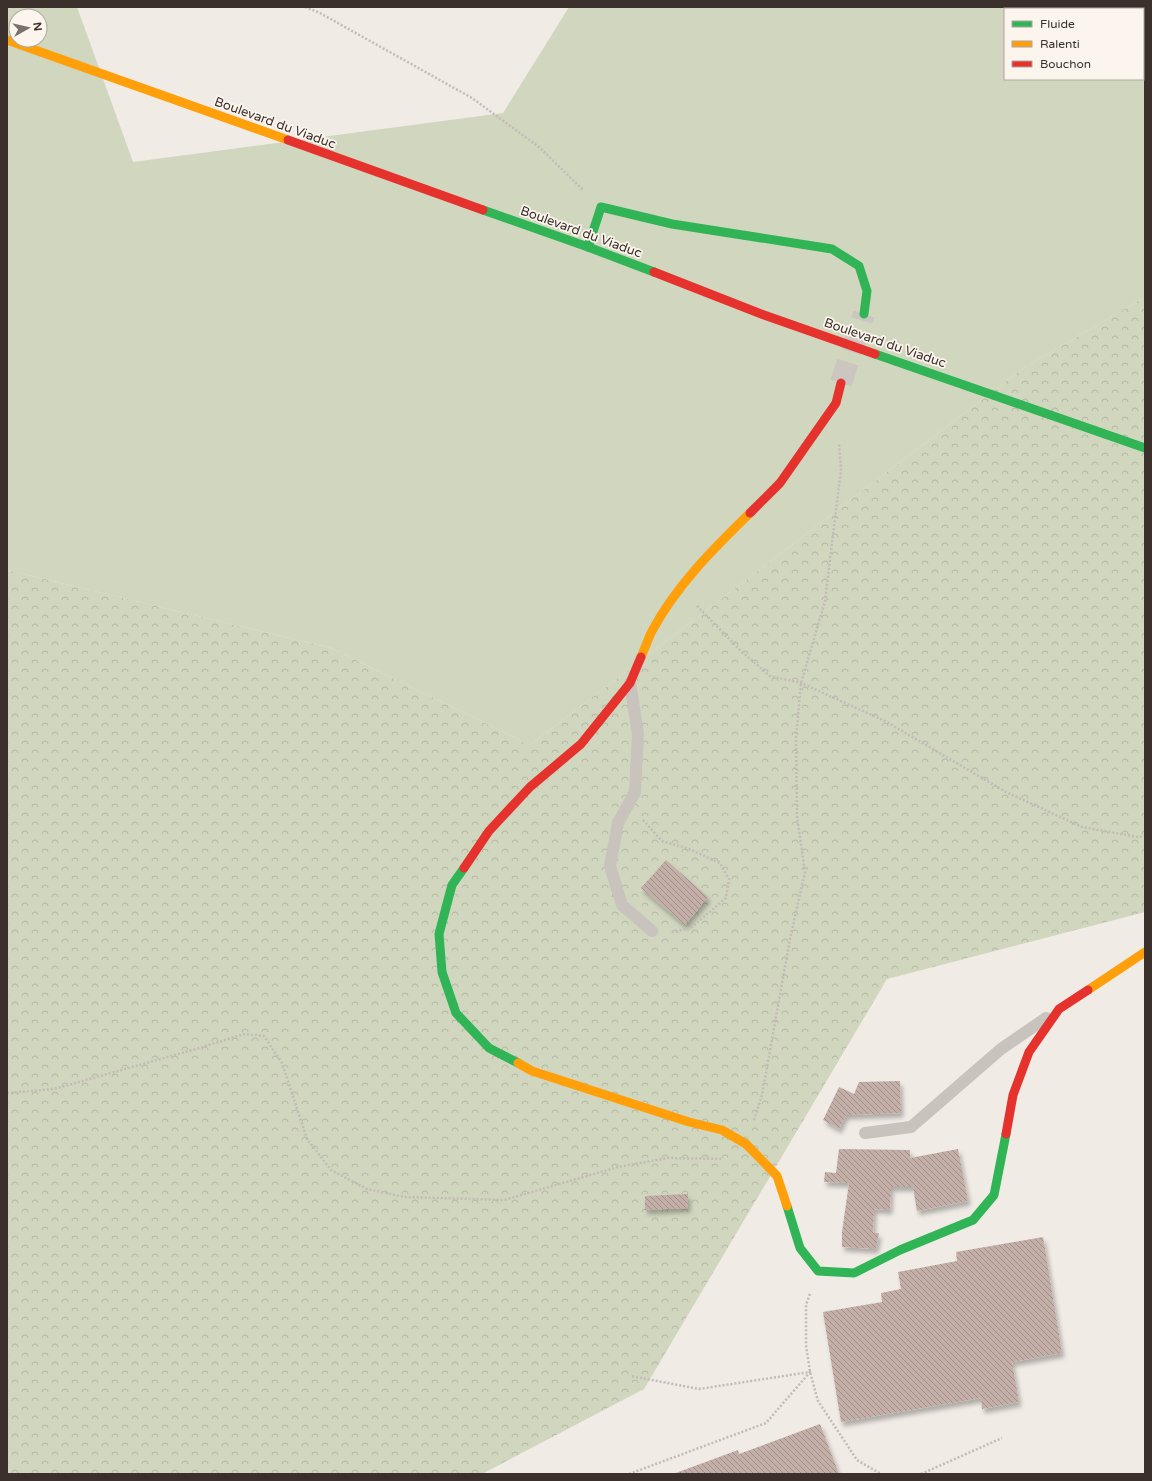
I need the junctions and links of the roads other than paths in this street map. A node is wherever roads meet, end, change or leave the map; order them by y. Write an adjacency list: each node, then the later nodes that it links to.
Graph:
1 (7, 40): 2 (street, Boulevard du Viaduc)
2 (588, 247): 3 (street); 5 (street, Boulevard du Viaduc)
3 (864, 314)
4 (841, 383): 6 (street)
5 (1145, 448)
6 (630, 683): 7 (lane); 9 (street)
7 (652, 931)
8 (1145, 952): 9 (street)
9 (1059, 1009): 10 (lane)
10 (865, 1133)

